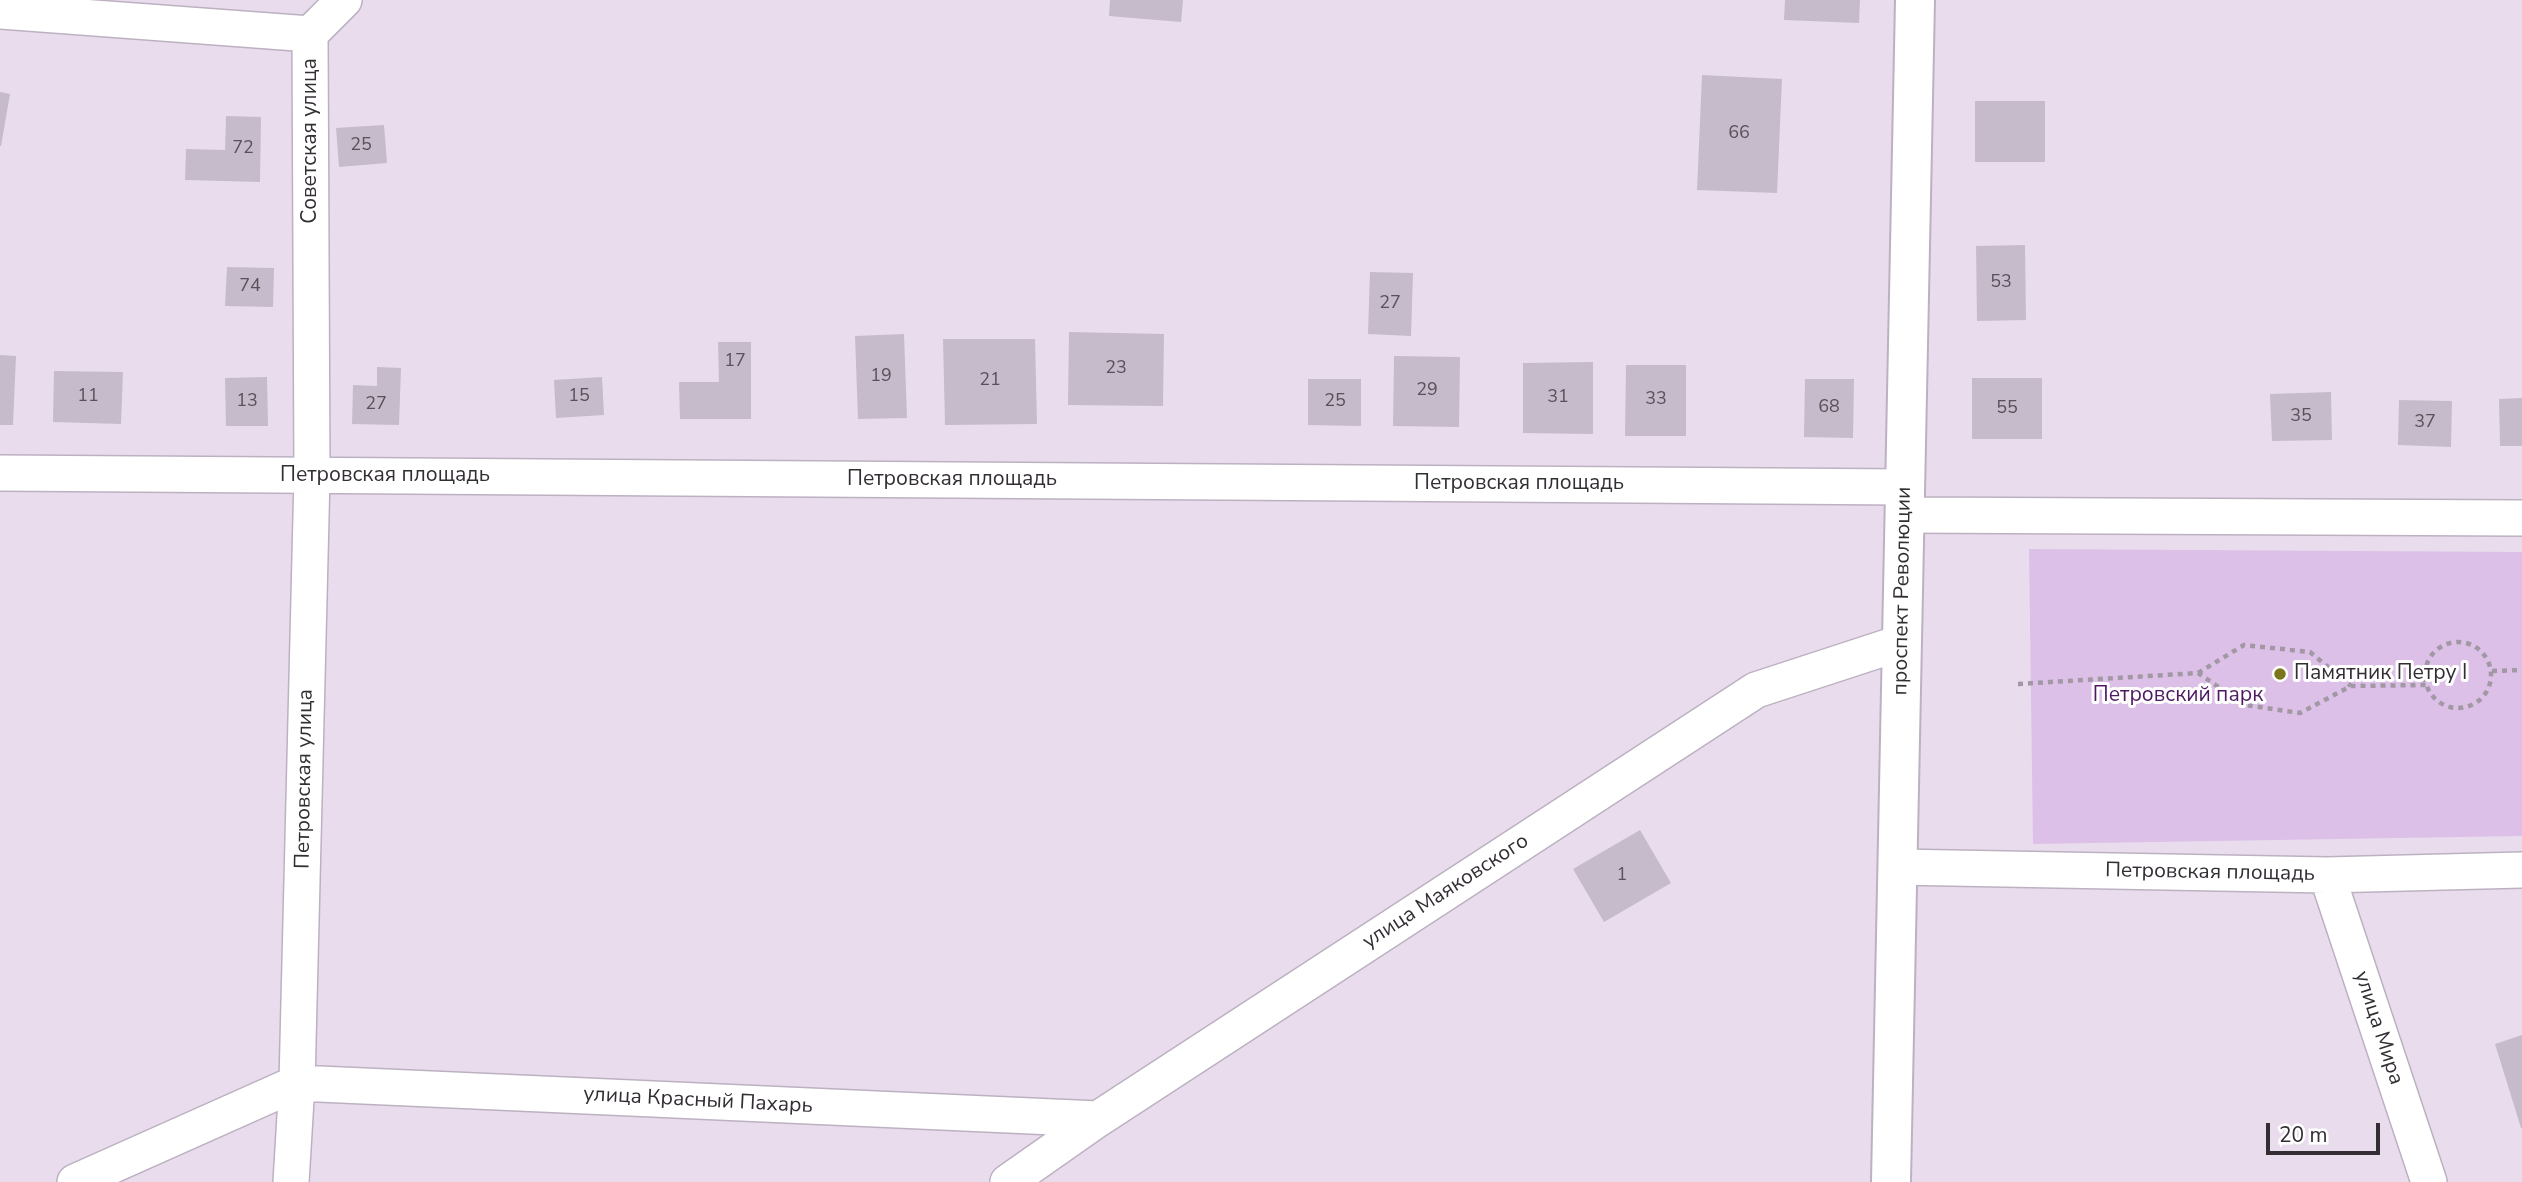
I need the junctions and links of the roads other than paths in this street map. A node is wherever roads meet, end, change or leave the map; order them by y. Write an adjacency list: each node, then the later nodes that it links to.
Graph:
1 (344, 0): 4 (street)
2 (1915, 0): 7 (street, проспект Революции)
3 (0, 11): 4 (street, Советская улица)
4 (310, 34): 6 (street, Советская улица)
5 (0, 473): 6 (street, Петровская площадь)
6 (312, 476): 7 (street, Петровская площадь); 13 (street, Петровская улица)
7 (1905, 501): 8 (street, Петровская площадь); 9 (street, проспект Революции)
8 (2522, 518)
9 (1903, 642): 10 (street, проспект Революции); 14 (street, улица Маяковского)
10 (1897, 867): 12 (street, Петровская площадь); 18 (street, проспект Революции)
11 (2522, 870): 12 (street, Петровская площадь)
12 (2328, 875): 19 (street, улица Мира)
13 (298, 1083): 14 (street, улица Красный Пахарь); 15 (street, улица Красный Пахарь); 16 (street)
14 (1098, 1119): 17 (street, улица Маяковского)
15 (75, 1182)
16 (291, 1182)
17 (1008, 1182)
18 (1891, 1182)
19 (2429, 1182)

